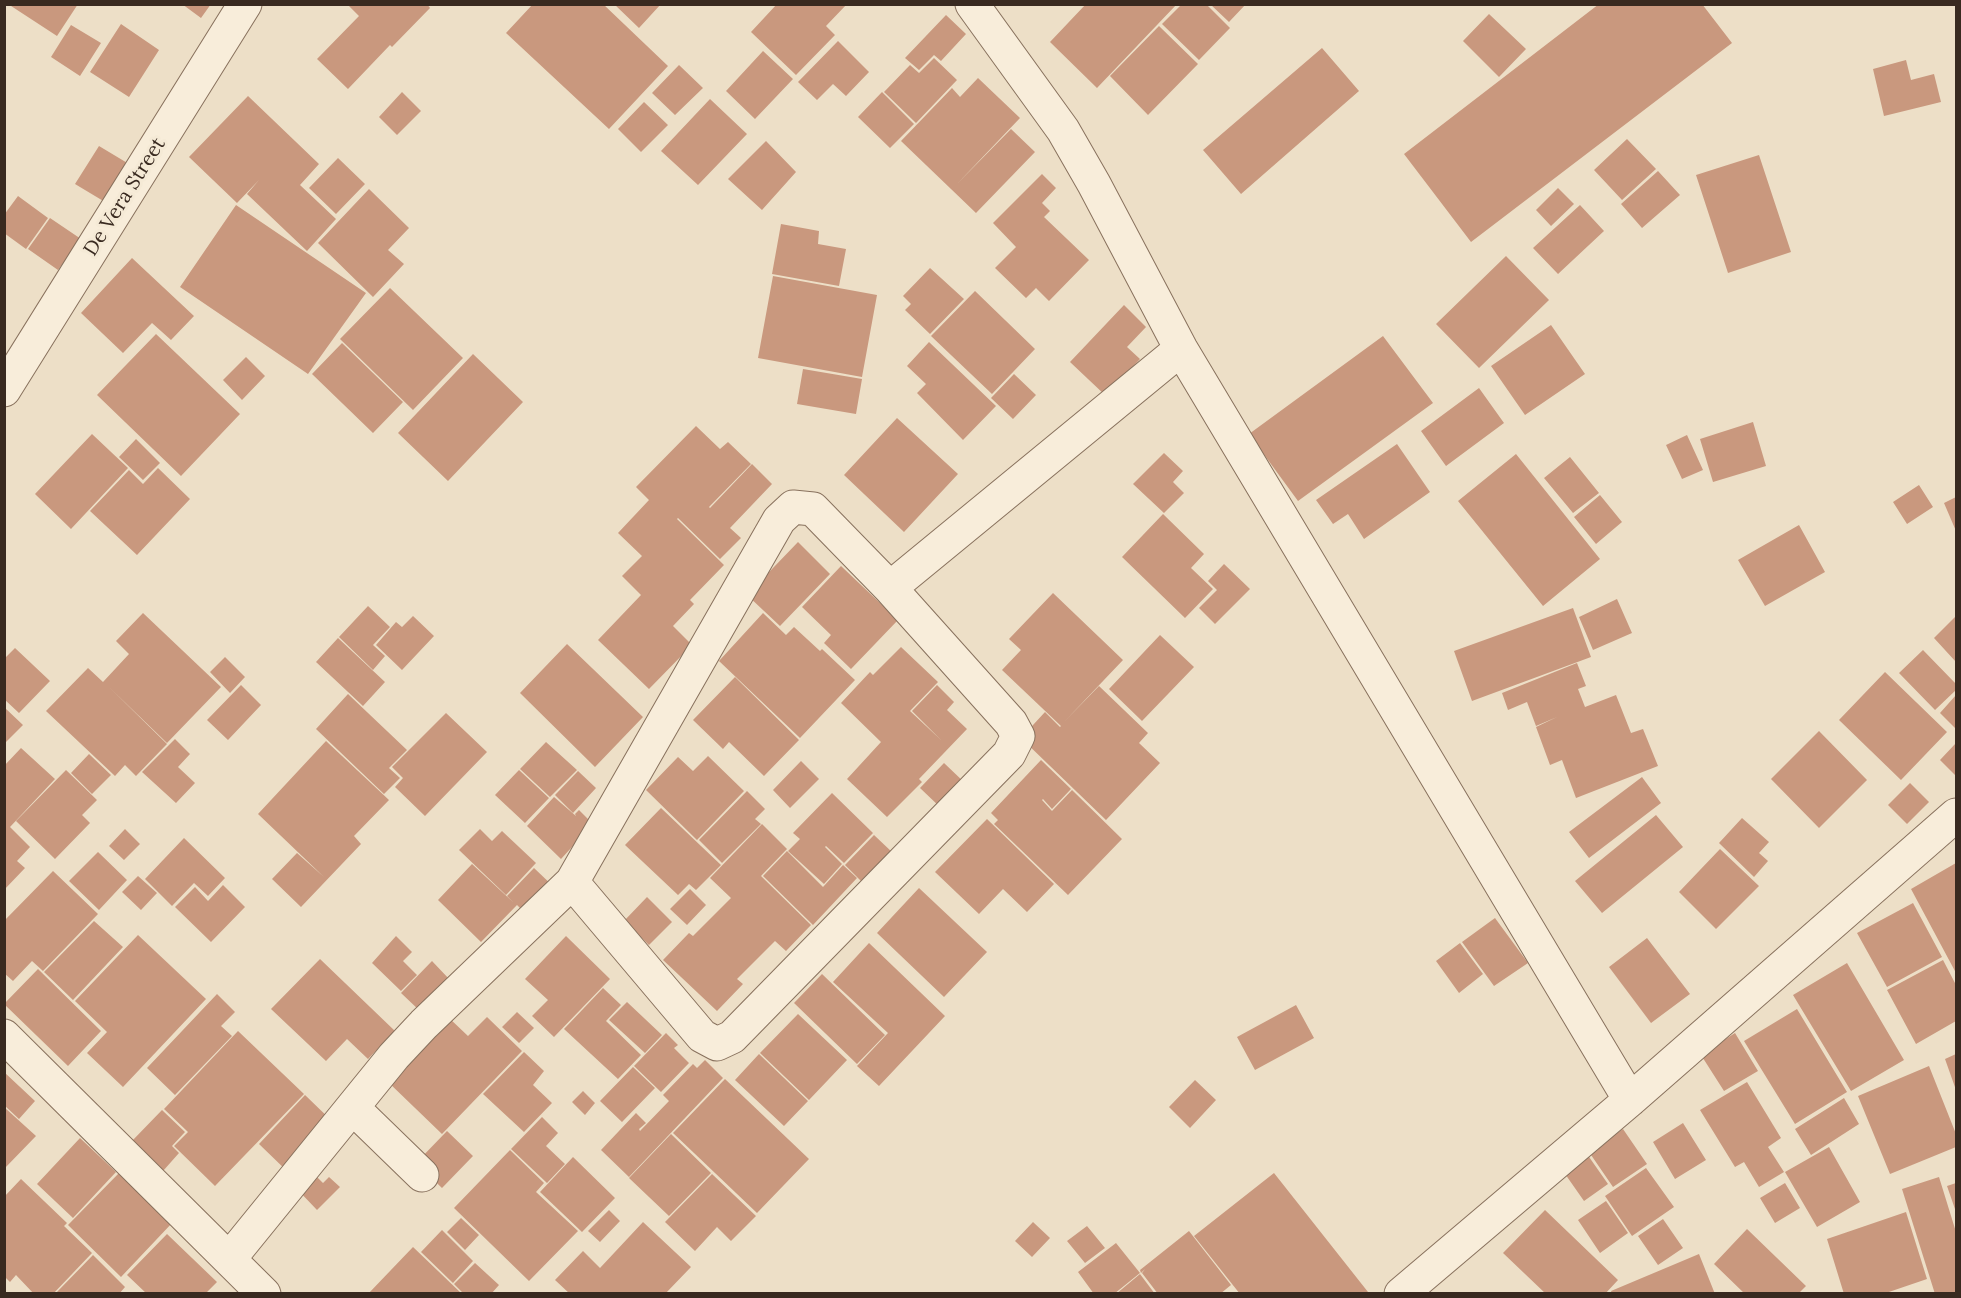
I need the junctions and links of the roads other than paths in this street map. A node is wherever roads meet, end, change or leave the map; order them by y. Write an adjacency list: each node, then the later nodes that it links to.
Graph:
1 (245, 4): 4 (street, De Vera Street)
2 (972, 4): 3 (street)
3 (1180, 349): 5 (street); 9 (street)
4 (4, 390)
5 (890, 588): 7 (street); 7 (street)
6 (1956, 815): 9 (street)
7 (572, 882): 10 (street)
8 (4, 1036): 12 (street)
9 (1630, 1100): 13 (street)
10 (353, 1108): 11 (street); 12 (street)
11 (422, 1175)
12 (246, 1282)
13 (1401, 1293)

